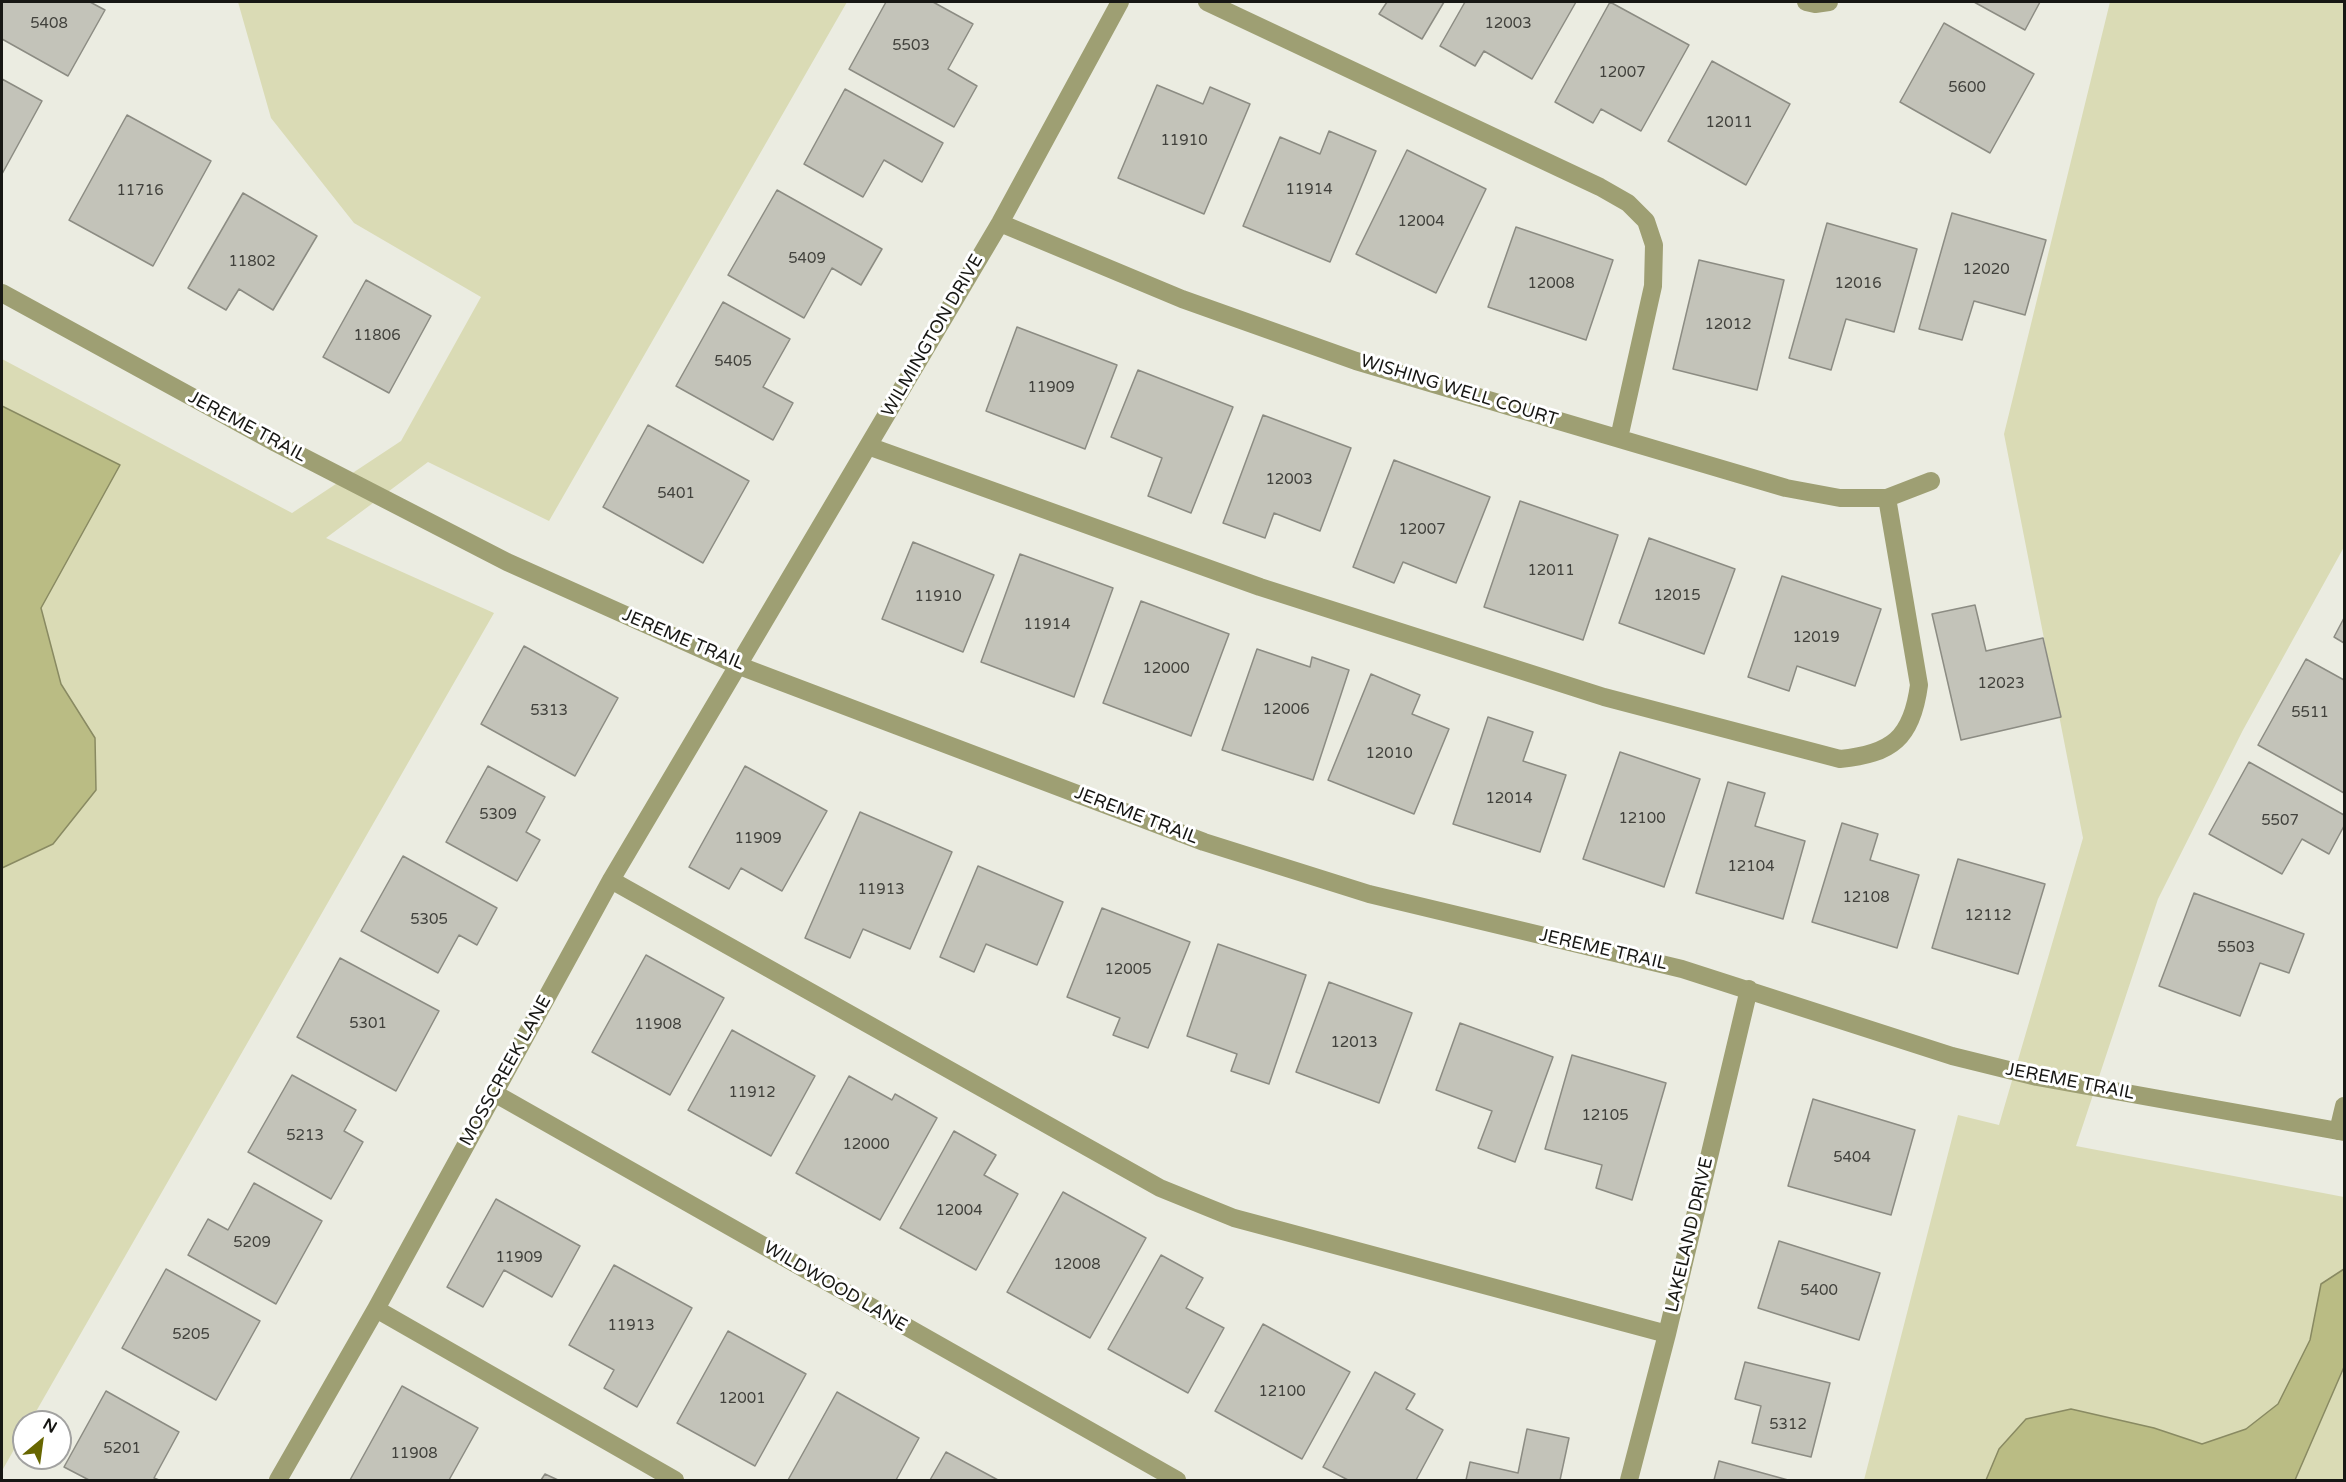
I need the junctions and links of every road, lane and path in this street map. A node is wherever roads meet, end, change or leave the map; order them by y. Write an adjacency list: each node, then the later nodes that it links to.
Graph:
1 (1120, 2): 5 (street, WILMINGTON DRIVE)
2 (1207, 2): 7 (street)
3 (1806, 2): 4 (street)
4 (1828, 2)
5 (1000, 223): 7 (street, WISHING WELL COURT); 8 (street, WILMINGTON DRIVE)
6 (2, 293): 11 (street, JEREME TRAIL)
7 (1618, 438): 10 (street, WISHING WELL COURT)
8 (868, 446): 10 (street); 11 (street, WILMINGTON DRIVE)
9 (1931, 481): 10 (street, WISHING WELL COURT)
10 (1887, 498)
11 (737, 664): 12 (street, MOSSCREEK LANE); 13 (street, JEREME TRAIL)
12 (611, 879): 14 (street, MOSSCREEK LANE); 18 (street)
13 (1749, 989): 16 (street, JEREME TRAIL); 18 (street, LAKELAND DRIVE)
14 (494, 1093): 17 (street, MOSSCREEK LANE); 21 (street, WILDWOOD LANE)
15 (2344, 1106): 16 (street)
16 (2341, 1132)
17 (376, 1309): 19 (street, MOSSCREEK LANE); 20 (street)
18 (1666, 1334): 22 (street, LAKELAND DRIVE)
19 (278, 1480)
20 (675, 1480)
21 (1177, 1480)
22 (1629, 1480)

